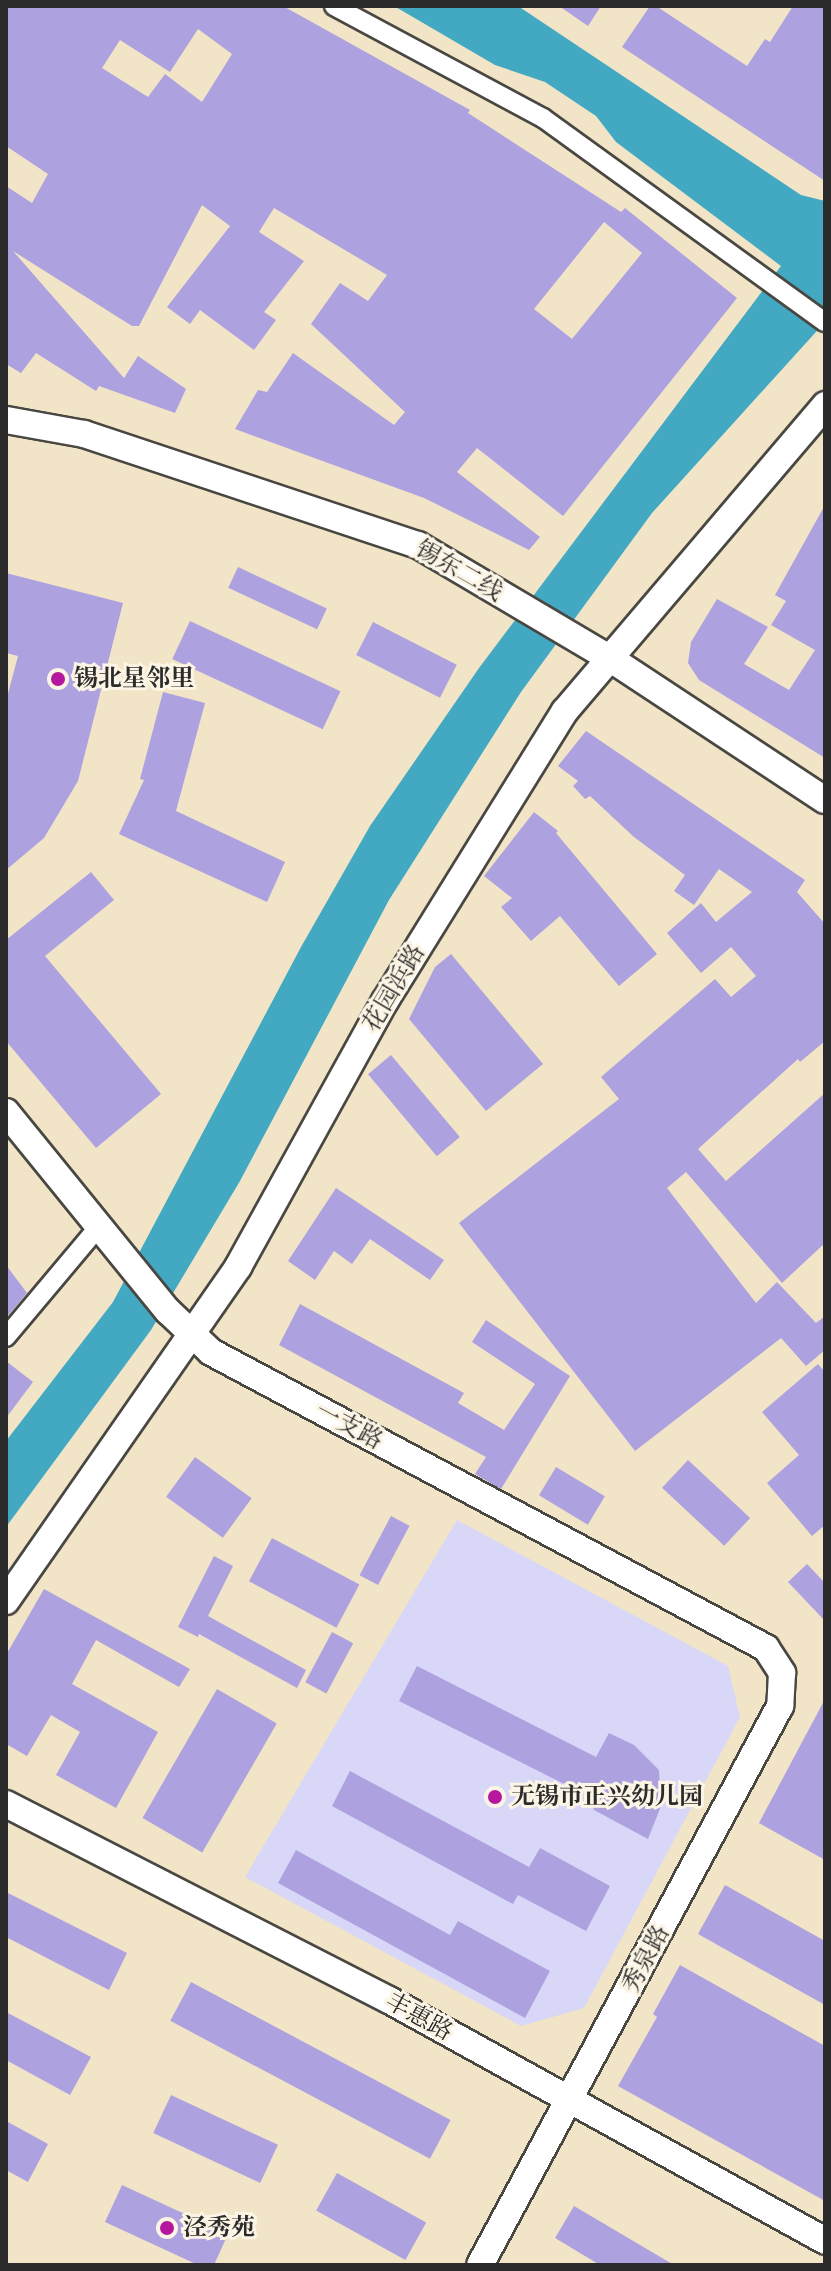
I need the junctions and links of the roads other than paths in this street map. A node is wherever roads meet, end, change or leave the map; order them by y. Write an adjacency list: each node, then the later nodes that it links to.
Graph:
1 (334, 6): 2 (street)
2 (825, 322)
3 (825, 405): 5 (street, 花园浜路)
4 (6, 420): 5 (street, 锡东二线)
5 (611, 659): 6 (street, 锡东二线); 9 (street, 花园浜路)
6 (825, 800)
7 (6, 1112): 8 (street, 一支路)
8 (107, 1235): 9 (street, 一支路); 10 (street)
9 (192, 1335): 11 (street, 花园浜路); 12 (street, 一支路)
10 (6, 1337)
11 (6, 1601)
12 (766, 1648): 14 (street, 秀泉路)
13 (6, 1804): 14 (street, 丰惠路)
14 (571, 2100): 15 (street, 丰惠路); 16 (street, 秀泉路)
15 (825, 2241)
16 (480, 2265)

